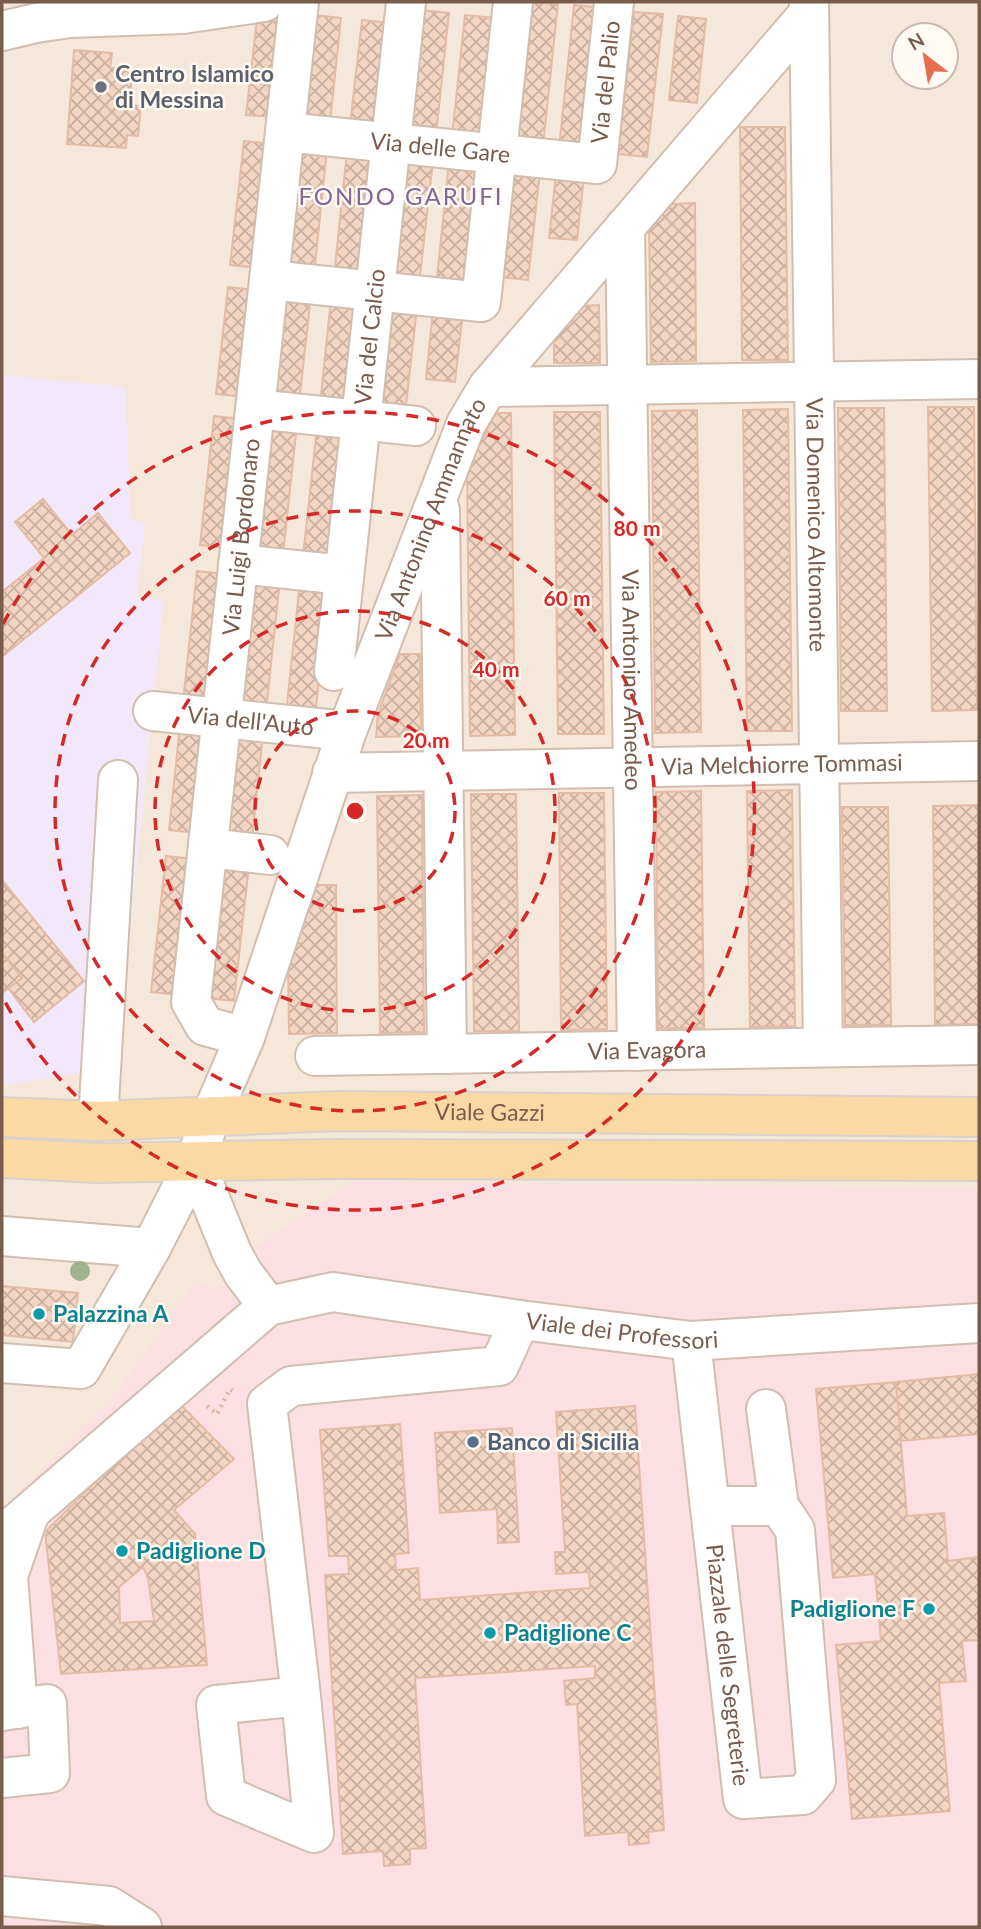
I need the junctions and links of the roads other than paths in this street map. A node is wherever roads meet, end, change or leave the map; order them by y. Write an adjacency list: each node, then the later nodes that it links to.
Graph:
1 (264, 2): 7 (street)
2 (299, 2): 9 (street, Via Luigi Bordonaro)
3 (406, 2): 10 (street, Via del Calcio)
4 (513, 2): 11 (street)
5 (614, 2): 12 (street, Via del Palio)
6 (801, 5): 13 (street, Via Antonino Ammannato); 17 (street, Via Domenico Altomonte)
7 (178, 6): 8 (street)
8 (2, 31)
9 (285, 132): 10 (street, Via delle Gare); 14 (street, Via Luigi Bordonaro)
10 (391, 143): 11 (street, Via delle Gare); 15 (street, Via del Calcio)
11 (496, 154): 12 (street, Via delle Gare); 15 (street)
12 (597, 164)
13 (625, 227): 18 (street, Via Antonino Amedeo); 19 (street, Via Antonino Ammannato)
14 (269, 280): 15 (street); 20 (street, Via Luigi Bordonaro)
15 (374, 291): 21 (street, Via del Calcio)
16 (979, 379): 17 (street)
17 (814, 382): 18 (street); 31 (street, Via Domenico Altomonte)
18 (627, 385): 19 (street); 32 (street, Via Antonino Amedeo)
19 (488, 387): 23 (street, Via Antonino Ammannato)
20 (255, 409): 21 (street); 24 (street, Via Luigi Bordonaro)
21 (361, 420): 22 (street); 25 (street, Via del Calcio)
22 (416, 426)
23 (439, 491): 29 (street, Via Antonino Ammannato); 33 (street)
24 (238, 564): 25 (street); 28 (street, Via Luigi Bordonaro)
25 (344, 575): 26 (street, Via del Calcio)
26 (334, 671)
27 (153, 711): 28 (street, Via dell'Auto)
28 (222, 718): 29 (street, Via dell'Auto); 36 (street, Via Luigi Bordonaro)
29 (346, 731): 34 (street, Via Antonino Ammannato)
30 (979, 761): 31 (street, Via Melchiorre Tommasi)
31 (820, 765): 32 (street, Via Melchiorre Tommasi); 40 (street, Via Domenico Altomonte)
32 (633, 768): 33 (street, Via Melchiorre Tommasi); 41 (street, Via Antonino Amedeo)
33 (443, 771): 34 (street, Via Melchiorre Tommasi); 42 (street)
34 (332, 773): 38 (street, Via Antonino Ammannato)
35 (118, 780): 47 (street)
36 (208, 848): 37 (street); 38 (street, Via Luigi Bordonaro)
37 (270, 855)
38 (245, 1037): 44 (street, Via Antonino Ammannato)
39 (979, 1045): 40 (street, Via Evagora)
40 (823, 1047): 41 (street, Via Evagora)
41 (637, 1051): 42 (street, Via Evagora)
42 (447, 1054): 43 (street, Via Evagora)
43 (314, 1056)
44 (211, 1116): 46 (main road, Viale Gazzi); 47 (main road, Viale Gazzi); 50 (street, Via Antonino Ammannato)
45 (2, 1117): 47 (main road, Viale Gazzi)
46 (979, 1117)
47 (98, 1121)
48 (2, 1158): 50 (main road, Viale Gazzi)
49 (979, 1161): 50 (main road, Viale Gazzi)
50 (195, 1162): 52 (street, Via Antonino Ammannato); 53 (street)
51 (2, 1237): 52 (street)
52 (151, 1248): 57 (street, Via Antonino Ammannato)
53 (268, 1306): 54 (street, Viale dei Professori); 61 (street)
54 (520, 1320): 56 (street, Viale dei Professori); 63 (street)
55 (979, 1323): 56 (street, Viale dei Professori)
56 (691, 1341): 59 (street, Piazzale delle Segreterie)
57 (2, 1363)
58 (766, 1409): 60 (street, Piazzale delle Segreterie)
59 (711, 1506): 60 (street); 60 (street, Piazzale delle Segreterie)
60 (779, 1506)
61 (30, 1511): 62 (street); 64 (street)
62 (2, 1536)
63 (300, 1696): 63 (street)
64 (10, 1710): 65 (street)
65 (2, 1778)
66 (2, 1896): 67 (street)
67 (142, 1927)

